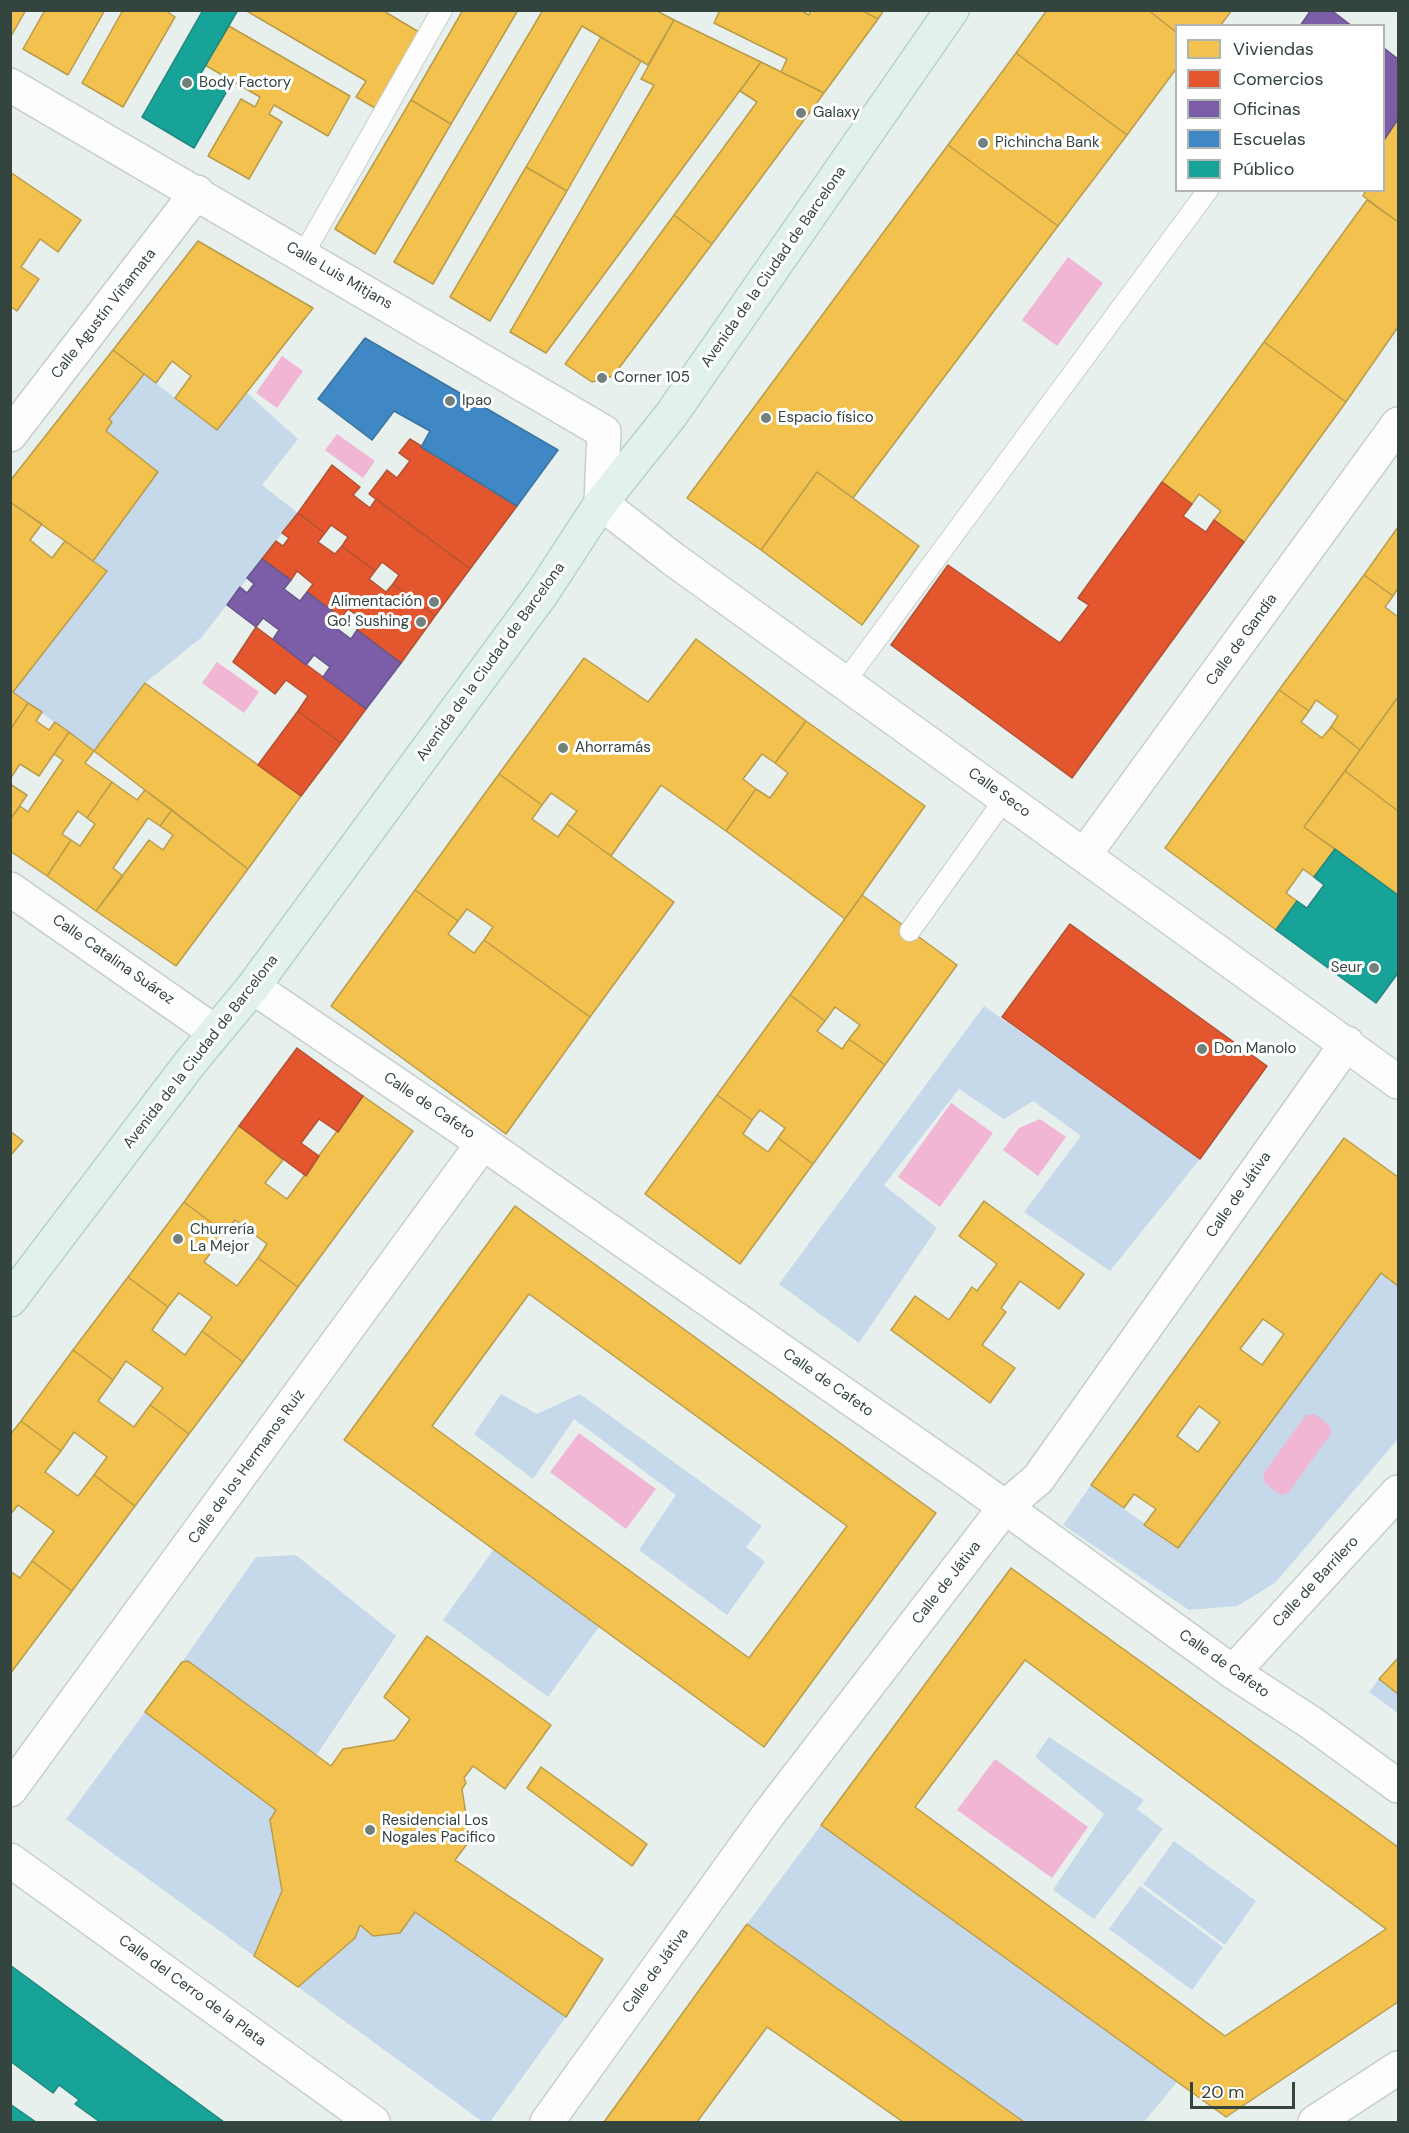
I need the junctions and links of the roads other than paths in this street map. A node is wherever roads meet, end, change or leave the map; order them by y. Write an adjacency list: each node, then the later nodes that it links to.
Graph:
1 (442, 10): 6 (lane)
2 (952, 10): 9 (main road, Avenida de la Ciudad de Barcelona)
3 (10, 85): 4 (street, Calle Luis Mitjans)
4 (197, 192): 6 (street, Calle Luis Mitjans); 8 (street, Calle Agustín Viñamata)
5 (1207, 192): 10 (lane)
6 (303, 255): 9 (street, Calle Luis Mitjans)
7 (1398, 424): 12 (street, Calle de Gandía)
8 (10, 435)
9 (601, 503): 10 (street, Calle Seco); 15 (main road, Avenida de la Ciudad de Barcelona)
10 (845, 682): 11 (street, Calle Seco)
11 (1006, 797): 12 (street, Calle Seco); 14 (lane)
12 (1085, 854): 17 (street, Calle Seco)
13 (10, 889): 16 (street, Calle Catalina Suárez)
14 (910, 931)
15 (253, 987): 16 (main road, Avenida de la Ciudad de Barcelona); 19 (street, Calle de Cafeto)
16 (215, 1032): 20 (main road, Avenida de la Ciudad de Barcelona)
17 (1347, 1043): 18 (street, Calle Seco); 22 (street, Calle de Játiva)
18 (1395, 1072)
19 (483, 1143): 22 (street, Calle de Cafeto); 25 (street, Calle de los Hermanos Ruiz)
20 (10, 1300)
21 (1398, 1492): 23 (street, Calle de Barrilero)
22 (1005, 1507): 23 (street, Calle de Cafeto); 29 (street, Calle de Játiva)
23 (1233, 1672): 24 (street, Calle de Cafeto)
24 (1398, 1786)
25 (10, 1790)
26 (10, 1860): 28 (street, Calle del Cerro de la Plata)
27 (1398, 2068): 30 (street)
28 (373, 2122)
29 (547, 2122)
30 (1315, 2122)

